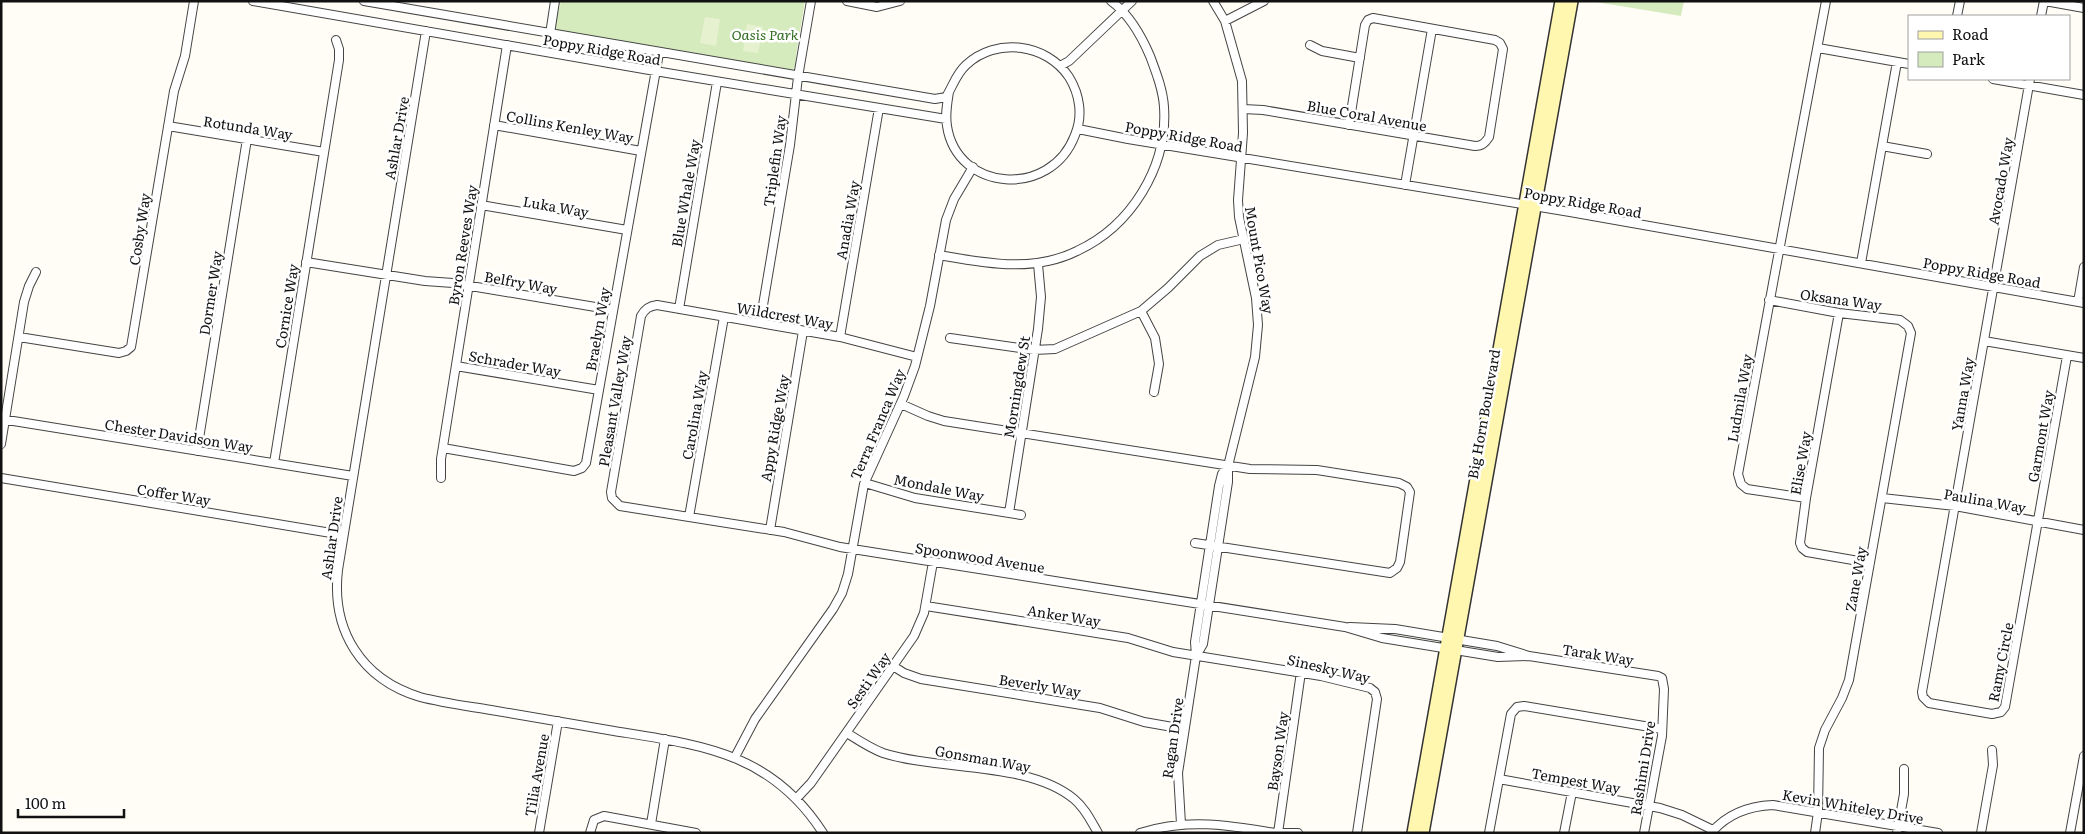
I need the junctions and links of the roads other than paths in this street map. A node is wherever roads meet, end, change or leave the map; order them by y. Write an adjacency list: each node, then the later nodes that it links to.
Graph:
1 (194, 1): 47 (street, Cosby Way)
2 (253, 1): 23 (street, Poppy Ridge Road)
3 (364, 1): 24 (street, Poppy Ridge Road)
4 (555, 1): 24 (street)
5 (811, 1): 35 (street, Triplefin Way)
6 (847, 1): 7 (street)
7 (900, 1)
8 (1111, 1): 18 (street)
9 (1132, 1): 18 (street)
10 (1213, 1): 21 (street, Mount Pico Way)
11 (1264, 1): 21 (street)
12 (1561, 1): 60 (main road, Big Horn Boulevard)
13 (1572, 1): 60 (main road, Big Horn Boulevard)
14 (1826, 1): 28 (street, Ludmila Way)
15 (1960, 1): 19 (street)
16 (2044, 1): 17 (street); 20 (street)
17 (2084, 8)
18 (1123, 10): 33 (street); 51 (street)
19 (1957, 15)
20 (2042, 15)
21 (1225, 21): 43 (street, Mount Pico Way)
22 (1432, 29): 30 (street); 49 (street); 49 (street, Blue Coral Avenue)
23 (426, 31): 27 (street, Poppy Ridge Road); 70 (street, Ashlar Drive)
24 (550, 34): 29 (street, Poppy Ridge Road)
25 (336, 40): 54 (street, Cornice Way)
26 (1310, 45): 30 (street)
27 (507, 46): 34 (street, Poppy Ridge Road); 45 (street, Byron Reeves Way)
28 (1818, 48): 31 (street); 63 (street, Ludmila Way)
29 (659, 53): 34 (street, Braelyn Way); 35 (street, Poppy Ridge Road)
30 (1360, 58): 46 (street)
31 (1897, 62): 32 (street); 52 (street)
32 (1908, 64)
33 (1060, 66): 39 (street); 48 (street)
34 (655, 71): 37 (street, Poppy Ridge Road); 53 (street, Braelyn Way)
35 (798, 77): 39 (street, Poppy Ridge Road); 40 (street, Triplefin Way)
36 (2005, 80): 38 (street)
37 (717, 82): 40 (street, Poppy Ridge Road); 76 (street, Blue Whale Way)
38 (2030, 82): 41 (street); 72 (street, Avocado Way)
39 (949, 92): 44 (street)
40 (796, 94): 42 (street, Poppy Ridge Road); 81 (street, Triplefin Way)
41 (2084, 95)
42 (879, 108): 44 (street, Poppy Ridge Road); 85 (street, Anadia Way)
43 (1243, 109): 46 (street, Blue Coral Avenue); 56 (street, Mount Pico Way)
44 (946, 119): 57 (street)
45 (494, 125): 53 (street, Collins Kenley Way); 59 (street, Byron Reeves Way)
46 (1349, 125): 49 (street, Blue Coral Avenue)
47 (168, 126): 50 (street, Rotunda Way); 84 (street, Cosby Way)
48 (1078, 129): 51 (street, Poppy Ridge Road); 57 (street)
49 (1414, 136): 58 (street)
50 (247, 139): 54 (street, Rotunda Way); 100 (street, Dormer Way)
51 (1162, 145): 56 (street, Poppy Ridge Road); 67 (street)
52 (1882, 146): 55 (street); 66 (street)
53 (641, 151): 61 (street, Braelyn Way)
54 (324, 152): 65 (street, Cornice Way)
55 (1927, 154)
56 (1242, 158): 58 (street, Poppy Ridge Road); 62 (street, Mount Pico Way)
57 (973, 167): 64 (street, Terra Franca Way)
58 (1405, 185): 60 (street, Poppy Ridge Road)
59 (481, 206): 61 (street, Luka Way); 71 (street, Byron Reeves Way)
60 (1531, 206): 63 (street, Poppy Ridge Road); 125 (main road, Big Horn Boulevard)
61 (627, 230): 77 (street, Braelyn Way)
62 (1244, 238): 78 (street); 102 (street, Mount Pico Way)
63 (1780, 249): 66 (street, Poppy Ridge Road); 73 (street, Ludmila Way)
64 (939, 255): 67 (street); 90 (street, Terra Franca Way)
65 (306, 262): 70 (street, Belfry Way); 101 (street, Cornice Way)
66 (1861, 263): 72 (street, Poppy Ridge Road)
67 (1038, 264): 88 (street, Morningdew St)
68 (2084, 267): 74 (street)
69 (36, 272): 84 (street)
70 (386, 274): 71 (street, Belfry Way); 103 (street, Ashlar Drive)
71 (468, 286): 77 (street, Belfry Way); 92 (street, Byron Reeves Way)
72 (1994, 287): 74 (street, Poppy Ridge Road); 87 (street, Yanna Way)
73 (1769, 300): 79 (street, Oksana Way); 107 (street, Ludmila Way)
74 (2081, 302)
75 (648, 308): 76 (street, Wildcrest Way); 109 (street, Pleasant Valley Way)
76 (679, 309): 80 (street, Wildcrest Way)
77 (613, 310): 93 (street, Braelyn Way)
78 (1141, 311): 88 (street); 94 (street)
79 (1839, 312): 82 (street, Oksana Way); 107 (street, Elise Way)
80 (724, 317): 81 (street, Wildcrest Way); 113 (street, Carolina Way)
81 (760, 323): 83 (street, Wildcrest Way)
82 (1908, 326): 108 (street, Zane Way)
83 (803, 331): 85 (street, Wildcrest Way); 115 (street, Appy Ridge Way)
84 (19, 337): 96 (street)
85 (840, 337): 90 (street, Wildcrest Way)
86 (950, 338): 88 (street)
87 (1984, 341): 89 (street); 110 (street, Yanna Way)
88 (1034, 350): 97 (street, Morningdew St)
89 (2067, 356): 91 (street); 114 (street, Garmont Way)
90 (917, 357): 95 (street, Terra Franca Way)
91 (2084, 358)
92 (456, 366): 93 (street, Schrader Way); 99 (street, Byron Reeves Way)
93 (599, 390): 99 (street, Braelyn Way)
94 (1154, 392)
95 (900, 404): 97 (street); 106 (street, Terra Franca Way)
96 (3, 420): 98 (street); 100 (street, Chester Davidson Way)
97 (1021, 433): 102 (street); 111 (street, Morningdew St)
98 (1, 444)
99 (442, 448): 105 (street, Byron Reeves Way)
100 (197, 451): 101 (street, Chester Davidson Way)
101 (274, 463): 103 (street, Chester Davidson Way)
102 (1228, 466): 119 (street, Mount Pico Way); 119 (street)
103 (353, 476): 117 (street, Ashlar Drive)
104 (1, 478): 117 (street, Coffer Way)
105 (441, 478)
106 (865, 483): 111 (street, Mondale Way); 120 (street, Terra Franca Way)
107 (1806, 498): 122 (street, Elise Way)
108 (1882, 498): 110 (street, Paulina Way); 122 (street, Zane Way)
109 (613, 501): 113 (street, Spoonwood Avenue)
110 (1955, 506): 114 (street, Paulina Way); 114 (street, Ramy Circle)
111 (1009, 513): 112 (street, Mondale Way)
112 (1020, 515)
113 (690, 517): 115 (street, Spoonwood Avenue)
114 (2038, 521): 116 (street, Paulina Way)
115 (770, 530): 120 (street, Spoonwood Avenue)
116 (2084, 530)
117 (343, 535): 130 (street, Ashlar Drive)
118 (1195, 542): 119 (street)
119 (1214, 546): 123 (street, Mount Pico Way)
120 (852, 549): 121 (street, Spoonwood Avenue); 137 (street, Terra Franca Way)
121 (933, 562): 123 (street, Spoonwood Avenue); 124 (street, Sesti Way)
122 (1870, 563): 143 (street, Zane Way)
123 (1205, 605): 125 (street, Spoonwood Avenue); 126 (street, Ragan Drive)
124 (926, 606): 126 (street, Anker Way); 127 (street, Sesti Way)
125 (1452, 644): 129 (street, Tarak Way); 157 (main road, Big Horn Boulevard); 158 (main road, Big Horn Boulevard)
126 (1196, 656): 128 (street, Sinesky Way); 132 (street, Ragan Drive)
127 (893, 666): 132 (street, Beverly Way); 133 (street, Sesti Way)
128 (1301, 672): 154 (street, Bayson Way); 156 (street, Sinesky Way)
129 (1662, 678): 131 (street, Rashimi Drive)
130 (558, 721): 134 (street, Ashlar Drive); 148 (street, Tilia Avenue)
131 (1662, 729): 139 (street); 142 (street, Rashimi Drive)
132 (1184, 730): 145 (street, Ragan Drive)
133 (847, 733): 141 (street, Sesti Way); 152 (street, Gonsman Way)
134 (665, 739): 137 (street, Ashlar Drive); 144 (street)
135 (1992, 750): 164 (street)
136 (2084, 756): 165 (street)
137 (735, 757): 141 (street, Ashlar Drive)
138 (1904, 769): 146 (street)
139 (1499, 779): 140 (street, Tempest Way); 159 (street)
140 (1572, 792): 142 (street, Tempest Way); 160 (street)
141 (796, 799): 151 (street, Ashlar Drive)
142 (1649, 806): 147 (street, Tempest Way); 161 (street, Rashimi Drive)
143 (1818, 812): 146 (street, Kevin Whiteley Drive); 147 (street, Kevin Whiteley Drive); 162 (street, Zane Way)
144 (651, 824): 149 (street); 150 (street)
145 (1181, 824): 153 (street); 154 (street)
146 (1898, 829): 163 (street, Kevin Whiteley Drive)
147 (1712, 831)
148 (539, 833)
149 (590, 833)
150 (696, 833)
151 (823, 833)
152 (1098, 833)
153 (1140, 833)
154 (1277, 833): 155 (street)
155 (1298, 833)
156 (1357, 833)
157 (1413, 833)
158 (1423, 833)
159 (1489, 833)
160 (1564, 833)
161 (1644, 833)
162 (1815, 833)
163 (1938, 833)
164 (1981, 833)
165 (2070, 833)

